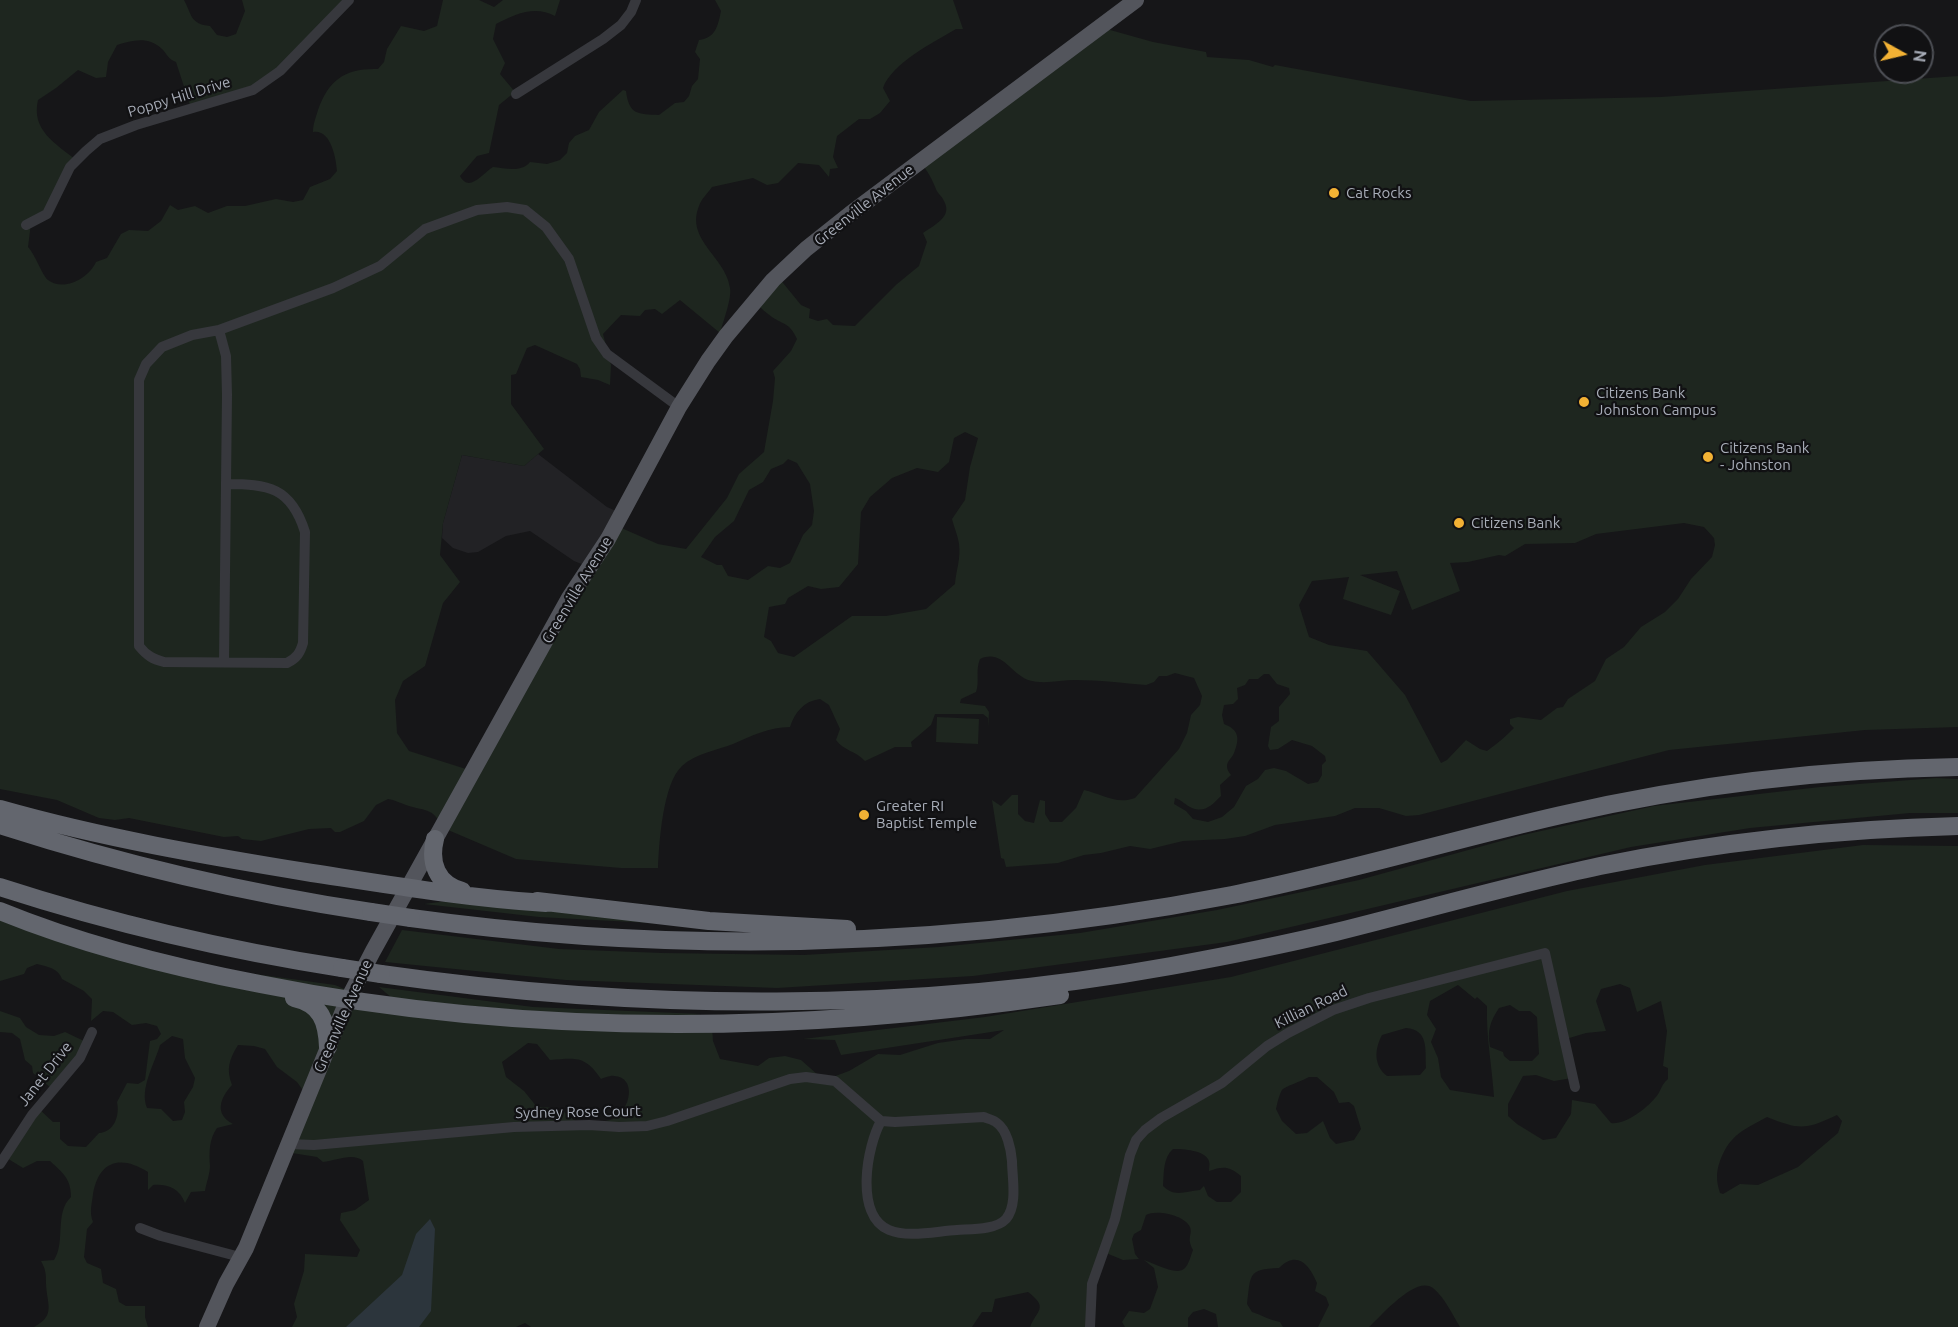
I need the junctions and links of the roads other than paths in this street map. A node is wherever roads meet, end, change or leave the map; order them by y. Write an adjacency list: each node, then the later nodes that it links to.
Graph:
1 (349, 0): 5 (street, Poppy Hill Drive)
2 (636, 0): 4 (street)
3 (1136, 0): 7 (main road, Greenville Avenue)
4 (516, 94)
5 (26, 225)
6 (219, 330): 7 (street); 8 (street); 9 (street)
7 (679, 407): 14 (main road, Greenville Avenue)
8 (226, 483): 9 (street); 9 (street)
9 (224, 662)
10 (1958, 767): 19 (highway)
11 (0, 809): 16 (highway)
12 (0, 825): 19 (highway, bridge)
13 (1958, 826): 20 (highway)
14 (435, 839): 16 (main road, Greenville Avenue); 17 (highway)
15 (0, 887): 20 (highway, bridge)
16 (407, 889): 17 (highway); 22 (main road, Greenville Avenue)
17 (546, 903): 19 (highway)
18 (0, 911): 21 (highway)
19 (923, 936)
20 (1234, 954): 22 (highway)
21 (247, 982): 22 (highway); 24 (highway)
22 (347, 1001): 24 (main road, Greenville Avenue)
23 (92, 1032): 28 (street, Janet Drive)
24 (328, 1047): 27 (main road, Greenville Avenue)
25 (1575, 1087): 32 (street, Killian Road)
26 (880, 1121): 26 (street); 27 (street, Sydney Rose Court)
27 (289, 1144): 30 (main road, Greenville Avenue)
28 (0, 1164)
29 (140, 1228): 30 (street)
30 (240, 1257): 31 (main road, Greenville Avenue)
31 (207, 1327)
32 (1090, 1327)

